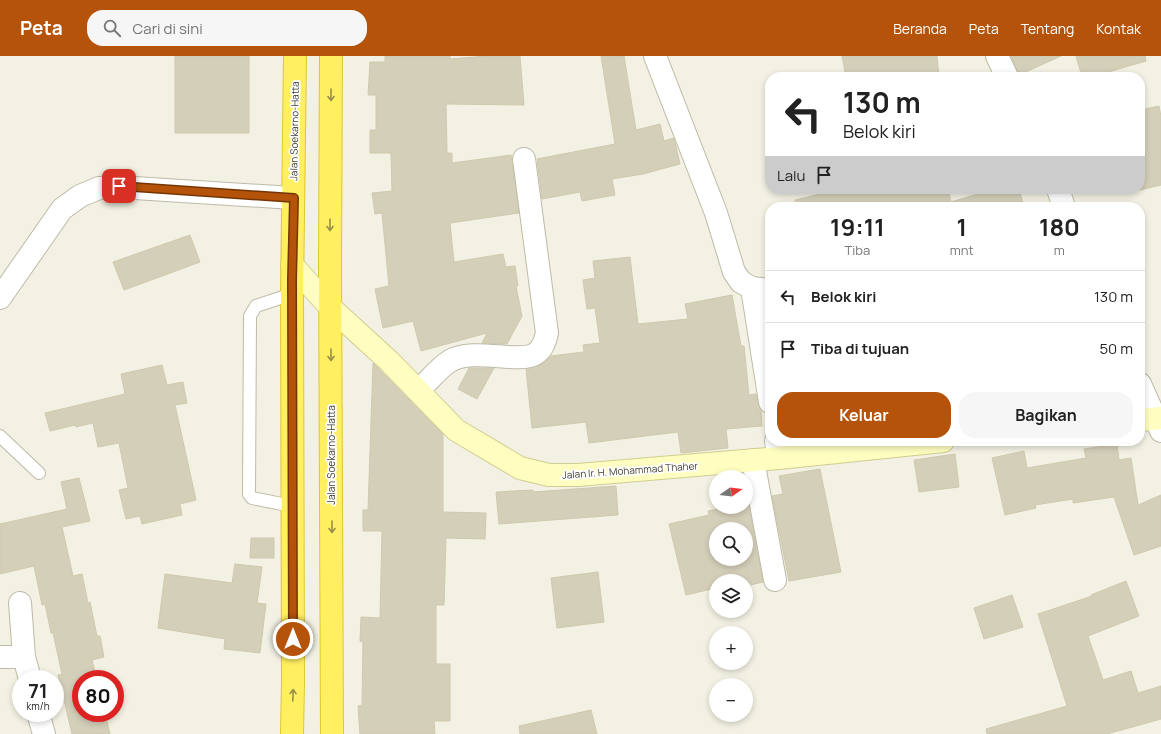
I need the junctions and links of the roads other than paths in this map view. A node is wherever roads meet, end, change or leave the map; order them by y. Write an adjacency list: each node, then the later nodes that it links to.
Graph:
1 (295, 56): 7 (highway, Jalan Soekarno-Hatta)
2 (331, 56): 12 (highway, Jalan Soekarno-Hatta, one-way to 12)
3 (655, 56): 9 (street)
4 (996, 56): 5 (street)
5 (1004, 72)
6 (524, 159): 14 (street)
7 (294, 198): 8 (highway, Jalan Soekarno-Hatta); 11 (street)
8 (292, 265): 10 (highway, Jalan Soekarno-Hatta); 12 (main road, Jalan Ir. H. Mohammad Thaher)
9 (761, 289): 13 (street)
10 (292, 294): 22 (highway, Jalan Soekarno-Hatta); 22 (lane)
11 (0, 298)
12 (330, 307): 14 (main road, Jalan Ir. H. Mohammad Thaher); 31 (highway, Jalan Soekarno-Hatta, one-way to 31)
13 (765, 339)
14 (418, 391): 20 (main road, Jalan Ir. H. Mohammad Thaher)
15 (1145, 398): 16 (street)
16 (1154, 422)
17 (0, 436): 21 (lane)
18 (851, 446): 19 (main road, Jalan Ir. H. Mohammad Thaher)
19 (778, 450): 20 (main road, Jalan Ir. H. Mohammad Thaher)
20 (752, 460): 23 (street)
21 (40, 473)
22 (292, 506): 30 (highway, Jalan Soekarno-Hatta, one-way to 22)
23 (775, 580)
24 (20, 603): 26 (street)
25 (0, 657): 26 (street)
26 (24, 657): 27 (street)
27 (28, 670)
28 (41, 722): 29 (street)
29 (44, 734)
30 (292, 734)
31 (332, 734)

